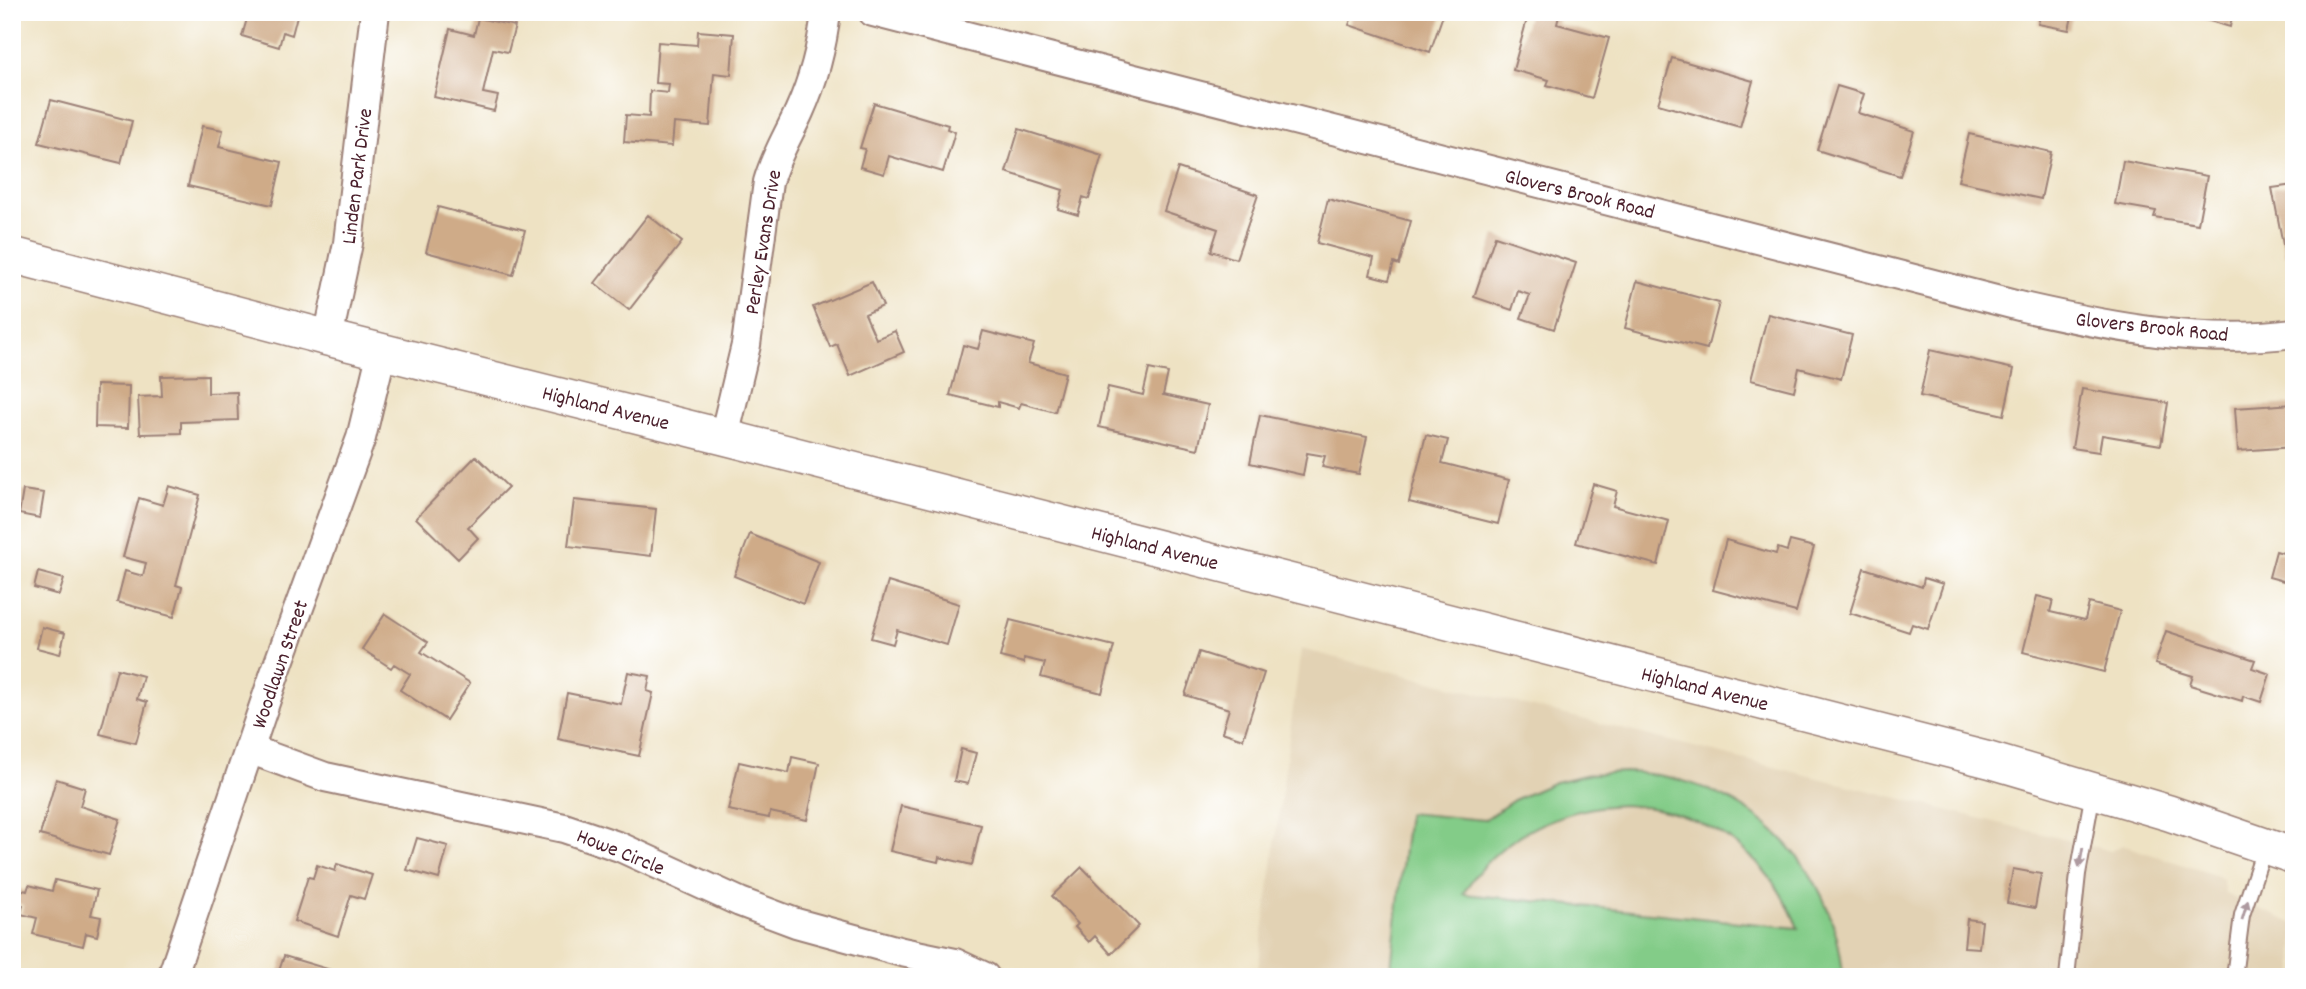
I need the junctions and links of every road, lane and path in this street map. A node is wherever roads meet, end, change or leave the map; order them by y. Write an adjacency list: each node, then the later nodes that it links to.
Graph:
1 (375, 12): 6 (street, Linden Park Drive)
2 (826, 12): 8 (street, Perley Evans Drive)
3 (873, 12): 5 (street, Glovers Brook Road)
4 (12, 255): 6 (street, Highland Avenue)
5 (2294, 333)
6 (328, 338): 7 (street, Highland Avenue)
7 (382, 351): 8 (street, Highland Avenue); 9 (street, Woodlawn Street)
8 (724, 437): 10 (street, Highland Avenue)
9 (250, 749): 12 (street, Woodlawn Street); 13 (street, Howe Circle)
10 (2093, 791): 11 (street, Highland Avenue); 14 (lane, one-way to 14)
11 (2280, 850): 15 (lane, one-way to 11)
12 (172, 977)
13 (985, 977)
14 (2067, 977)
15 (2234, 977)

